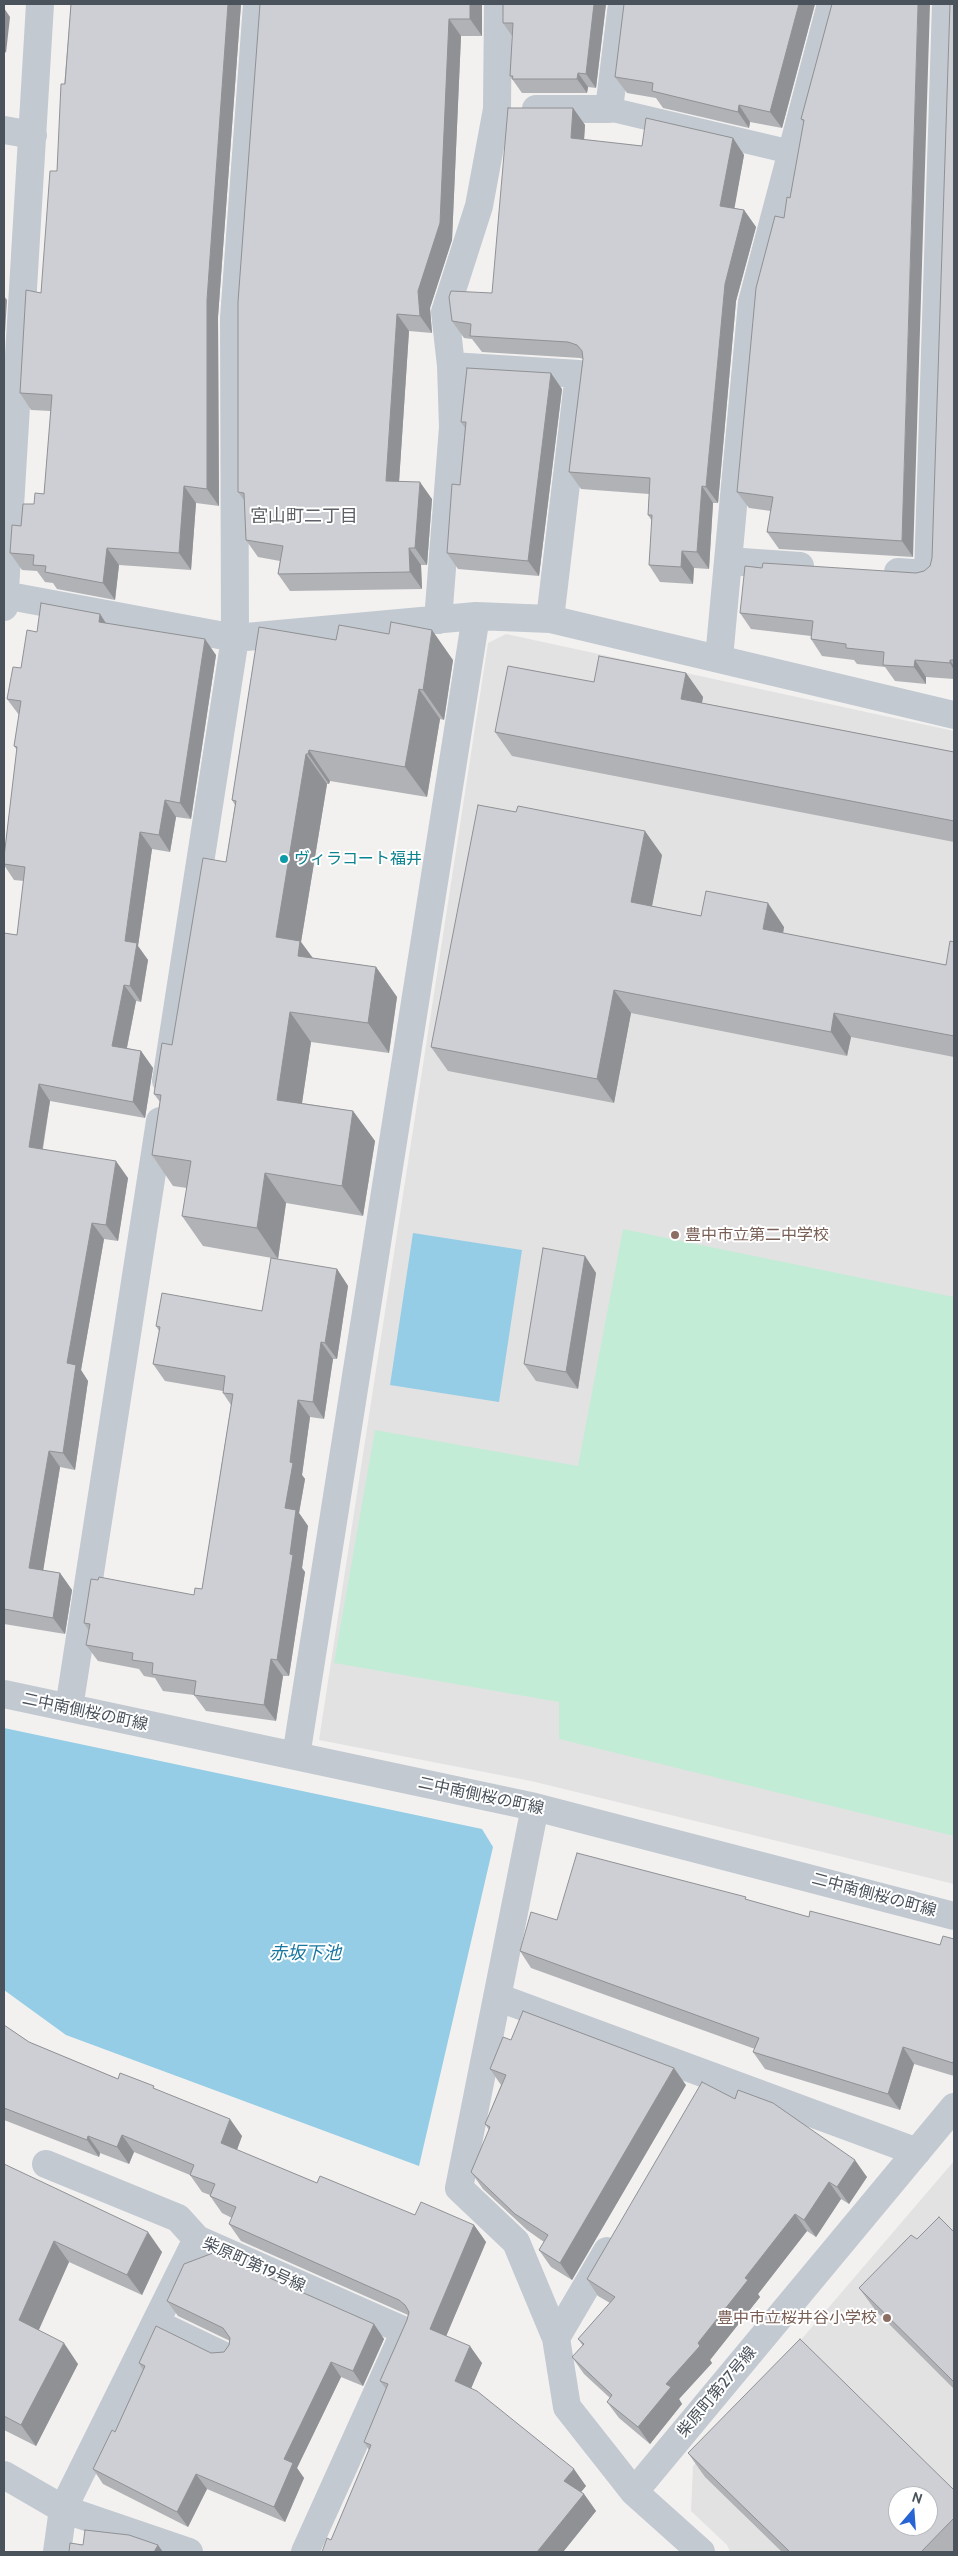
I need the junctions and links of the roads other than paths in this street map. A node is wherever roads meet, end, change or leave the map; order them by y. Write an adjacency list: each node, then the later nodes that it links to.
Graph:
1 (40, 4): 10 (street)
2 (257, 4): 21 (street)
3 (498, 4): 7 (street)
4 (622, 4): 8 (street)
5 (831, 4): 11 (street)
6 (946, 4): 16 (street)
7 (497, 109): 8 (street); 13 (street)
8 (608, 109): 11 (lane)
9 (4, 130): 10 (street)
10 (33, 135): 12 (street)
11 (792, 152): 14 (street)
12 (11, 366): 17 (street)
13 (451, 366): 19 (street); 20 (street)
14 (728, 561): 15 (street); 22 (street)
15 (823, 567)
16 (871, 570)
17 (4, 599): 21 (street)
18 (476, 616): 19 (street); 20 (street); 26 (street)
19 (550, 618): 22 (street)
20 (438, 620): 21 (street)
21 (235, 638): 25 (street)
22 (719, 658): 23 (street)
23 (954, 714)
24 (4, 1694): 25 (street, 二中南側桜の町線)
25 (69, 1708): 26 (street, 二中南側桜の町線)
26 (296, 1756): 27 (street, 二中南側桜の町線)
27 (535, 1807): 28 (street, 二中南側桜の町線); 29 (street)
28 (954, 1916)
29 (497, 1997): 30 (street); 38 (street)
30 (710, 2075): 31 (street); 33 (street)
31 (695, 2100)
32 (954, 2107): 33 (street, 柴原町第27号線)
33 (917, 2152): 41 (street, 柴原町第27号線)
34 (46, 2164): 36 (street)
35 (620, 2228): 38 (street)
36 (197, 2239): 37 (street, 柴原町第19号線); 45 (street, 柴原町第19号線)
37 (156, 2321): 39 (lane); 42 (street, 柴原町第19号線)
38 (556, 2338): 41 (street)
39 (227, 2354)
40 (4, 2475): 42 (street)
41 (634, 2492): 46 (street)
42 (63, 2509): 43 (street, 柴原町第19号線); 44 (street)
43 (57, 2552)
44 (189, 2552)
45 (305, 2552)
46 (701, 2552)

